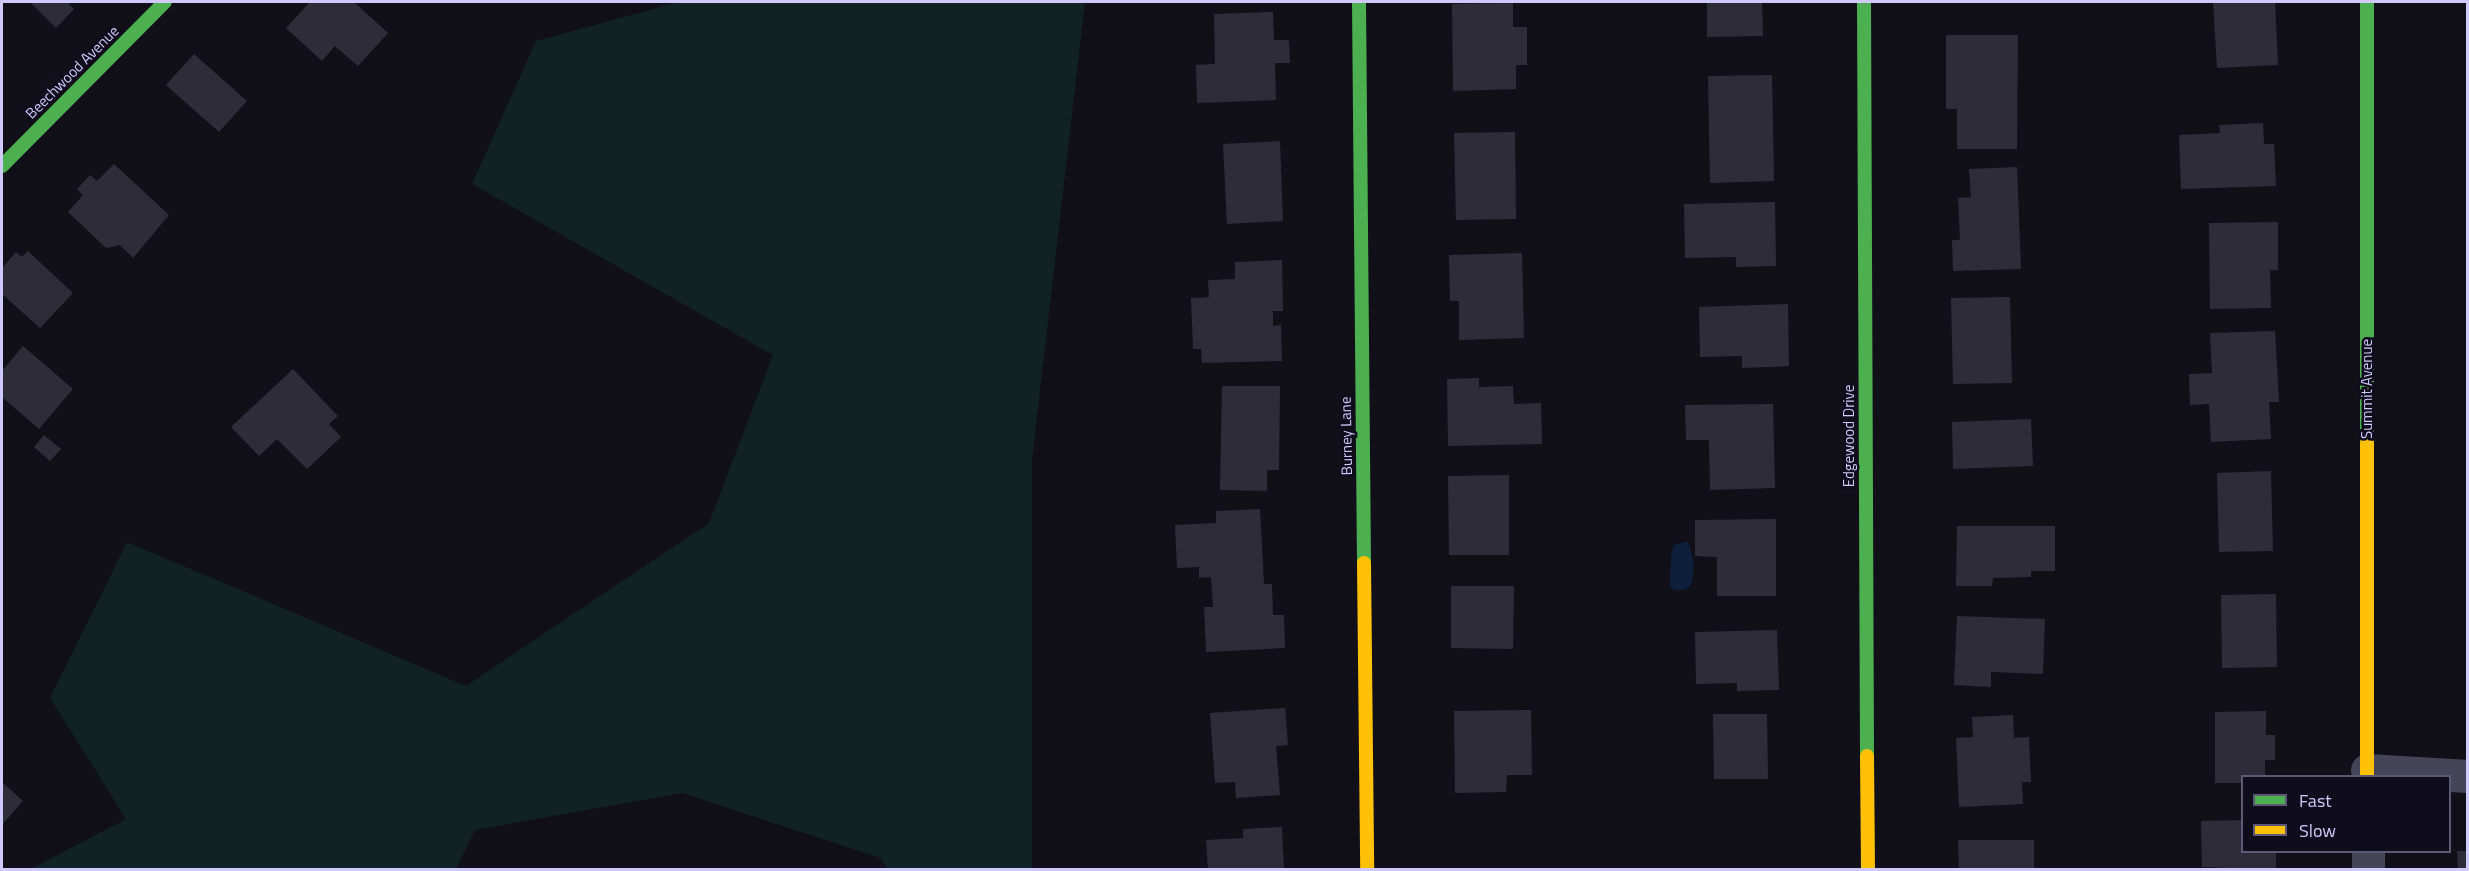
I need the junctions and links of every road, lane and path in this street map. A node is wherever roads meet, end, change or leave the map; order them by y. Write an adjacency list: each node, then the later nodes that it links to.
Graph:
1 (165, 2): 5 (street, Beechwood Avenue)
2 (1359, 2): 11 (street, Burney Lane)
3 (1864, 2): 12 (street, Edgewood Drive)
4 (2367, 2): 6 (street, Summit Avenue)
5 (2, 166)
6 (2367, 773): 7 (street)
7 (2434, 775)
8 (2451, 775): 9 (street)
9 (2468, 776)
10 (2368, 853): 13 (street)
11 (1367, 870)
12 (1868, 870)
13 (2368, 870)

